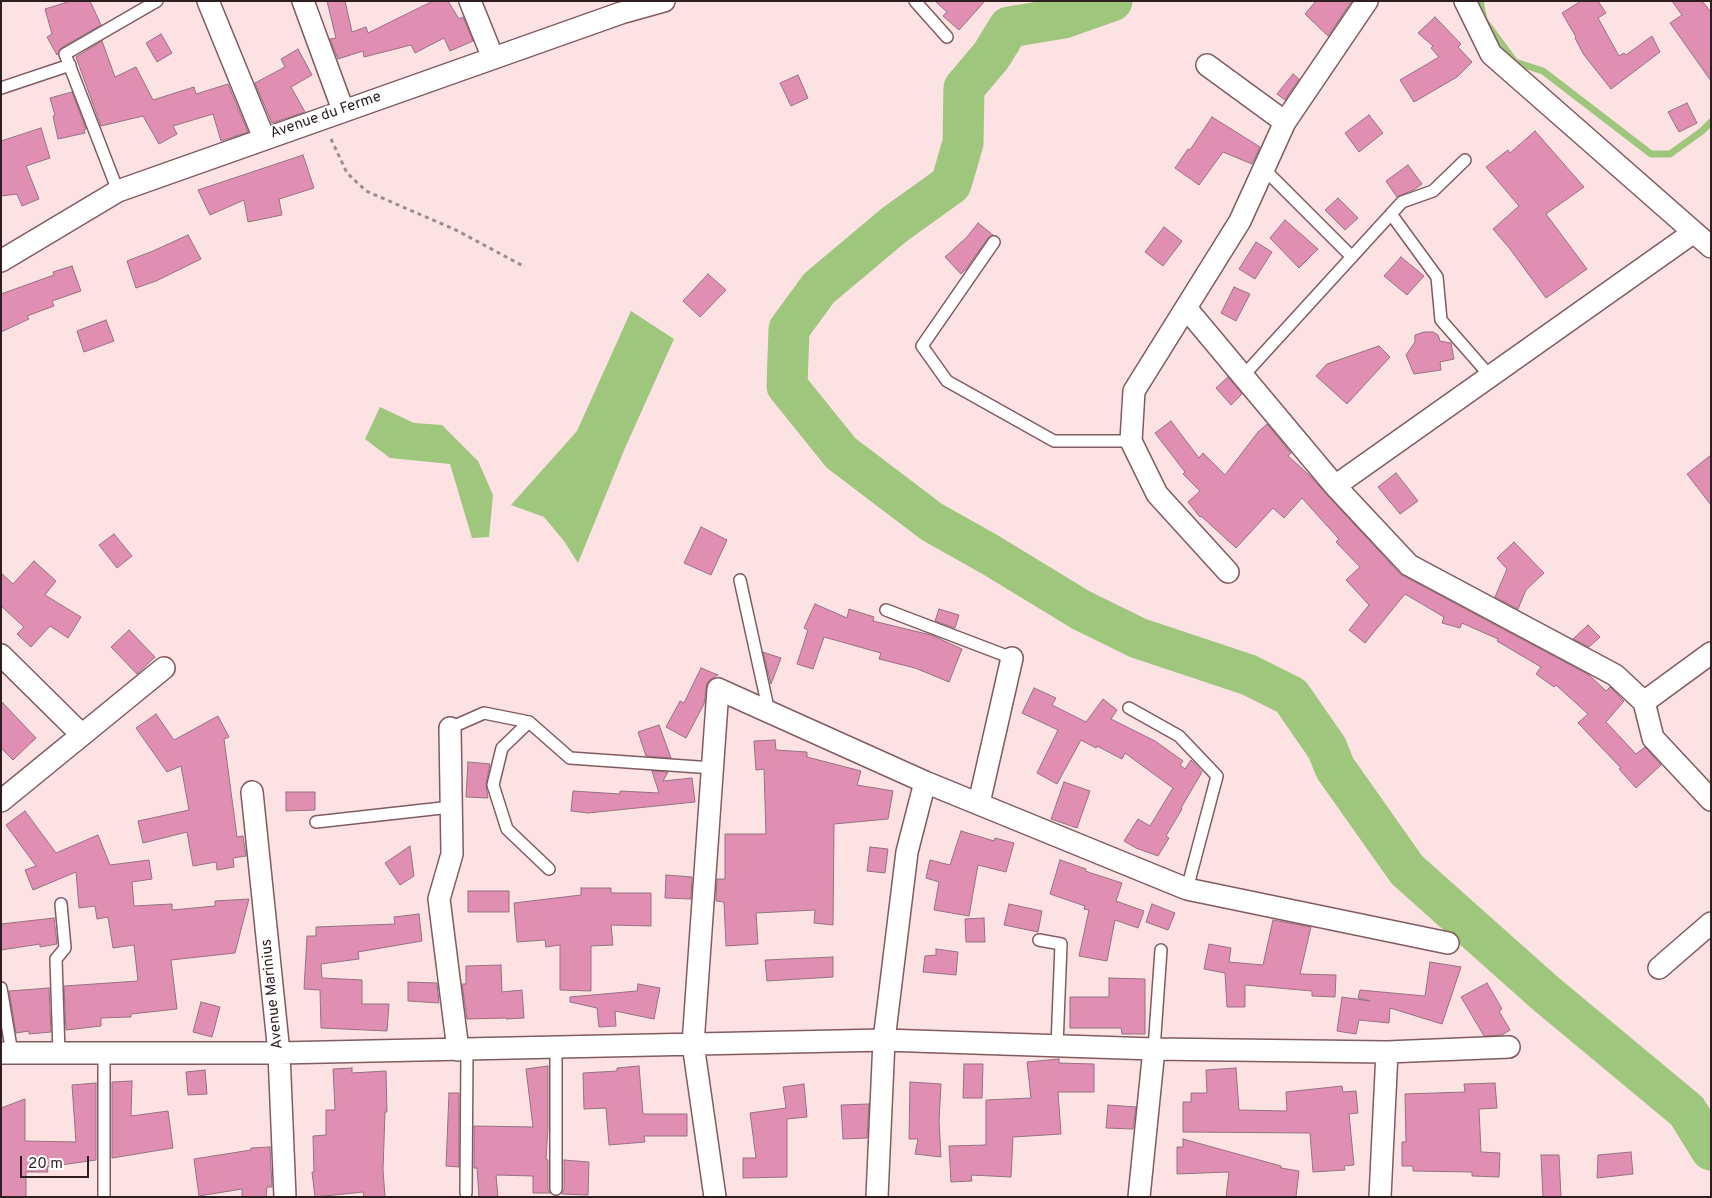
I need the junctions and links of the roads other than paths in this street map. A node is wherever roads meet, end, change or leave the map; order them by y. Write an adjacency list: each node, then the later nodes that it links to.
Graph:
1 (157, 1): 12 (lane)
2 (208, 1): 17 (street)
3 (303, 1): 15 (street)
4 (470, 1): 11 (street)
5 (664, 1): 9 (street, Avenue du Ferme)
6 (915, 1): 10 (lane)
7 (1366, 1): 16 (street)
8 (1465, 1): 22 (street)
9 (619, 7): 11 (street, Avenue du Ferme)
10 (947, 37)
11 (493, 58): 15 (street, Avenue du Ferme)
12 (70, 65): 14 (lane); 20 (lane)
13 (1207, 65): 16 (street)
14 (1, 88)
15 (343, 110): 17 (street, Avenue du Ferme)
16 (1285, 122): 19 (street)
17 (264, 138): 20 (street, Avenue du Ferme)
18 (1465, 160): 21 (lane)
19 (1264, 169): 25 (lane); 27 (street)
20 (118, 191): 26 (street, Avenue du Ferme)
21 (1391, 214): 25 (lane); 29 (lane)
22 (1694, 232): 24 (street); 29 (street)
23 (994, 242): 30 (lane)
24 (1711, 248)
25 (1352, 257): 28 (lane)
26 (1, 261)
27 (1186, 308): 28 (street); 30 (street)
28 (1242, 376): 31 (street)
29 (1490, 376): 31 (street)
30 (1131, 441): 32 (street)
31 (1335, 486): 39 (street)
32 (1228, 572)
33 (740, 580): 41 (lane)
34 (886, 610): 37 (lane)
35 (1711, 653): 39 (street)
36 (1, 655): 44 (street)
37 (1012, 658): 50 (street)
38 (164, 668): 44 (street)
39 (1644, 702): 48 (street)
40 (1129, 708): 54 (lane)
41 (769, 712): 45 (street); 46 (street)
42 (528, 722): 43 (lane); 45 (lane); 53 (lane)
43 (450, 728): 51 (street)
44 (82, 735): 49 (street)
45 (713, 768): 63 (street)
46 (925, 782): 50 (street); 62 (street)
47 (252, 792): 73 (street, Avenue Marinius)
48 (1711, 800)
49 (1, 801)
50 (979, 803): 54 (street)
51 (451, 807): 52 (lane); 68 (street)
52 (316, 822)
53 (549, 869)
54 (1187, 889): 58 (street)
55 (61, 904): 71 (lane)
56 (1711, 923): 60 (street)
57 (1039, 940): 64 (lane)
58 (1448, 943)
59 (1161, 950): 67 (lane)
60 (1659, 968)
61 (1, 988): 70 (lane)
62 (884, 1040): 63 (street); 64 (street); 79 (street)
63 (693, 1044): 66 (street); 78 (street)
64 (1057, 1046): 67 (street)
65 (1509, 1047): 69 (street)
66 (556, 1048): 68 (street); 74 (lane)
67 (1154, 1049): 69 (street); 80 (street)
68 (462, 1050): 73 (street); 75 (lane)
69 (1387, 1052): 81 (street)
70 (7, 1053): 71 (street)
71 (59, 1053): 72 (street)
72 (104, 1053): 73 (street); 76 (lane)
73 (279, 1053): 77 (street, Avenue Marinius)
74 (556, 1189)
75 (466, 1193)
76 (104, 1197)
77 (285, 1197)
78 (715, 1197)
79 (877, 1197)
80 (1139, 1197)
81 (1380, 1197)

